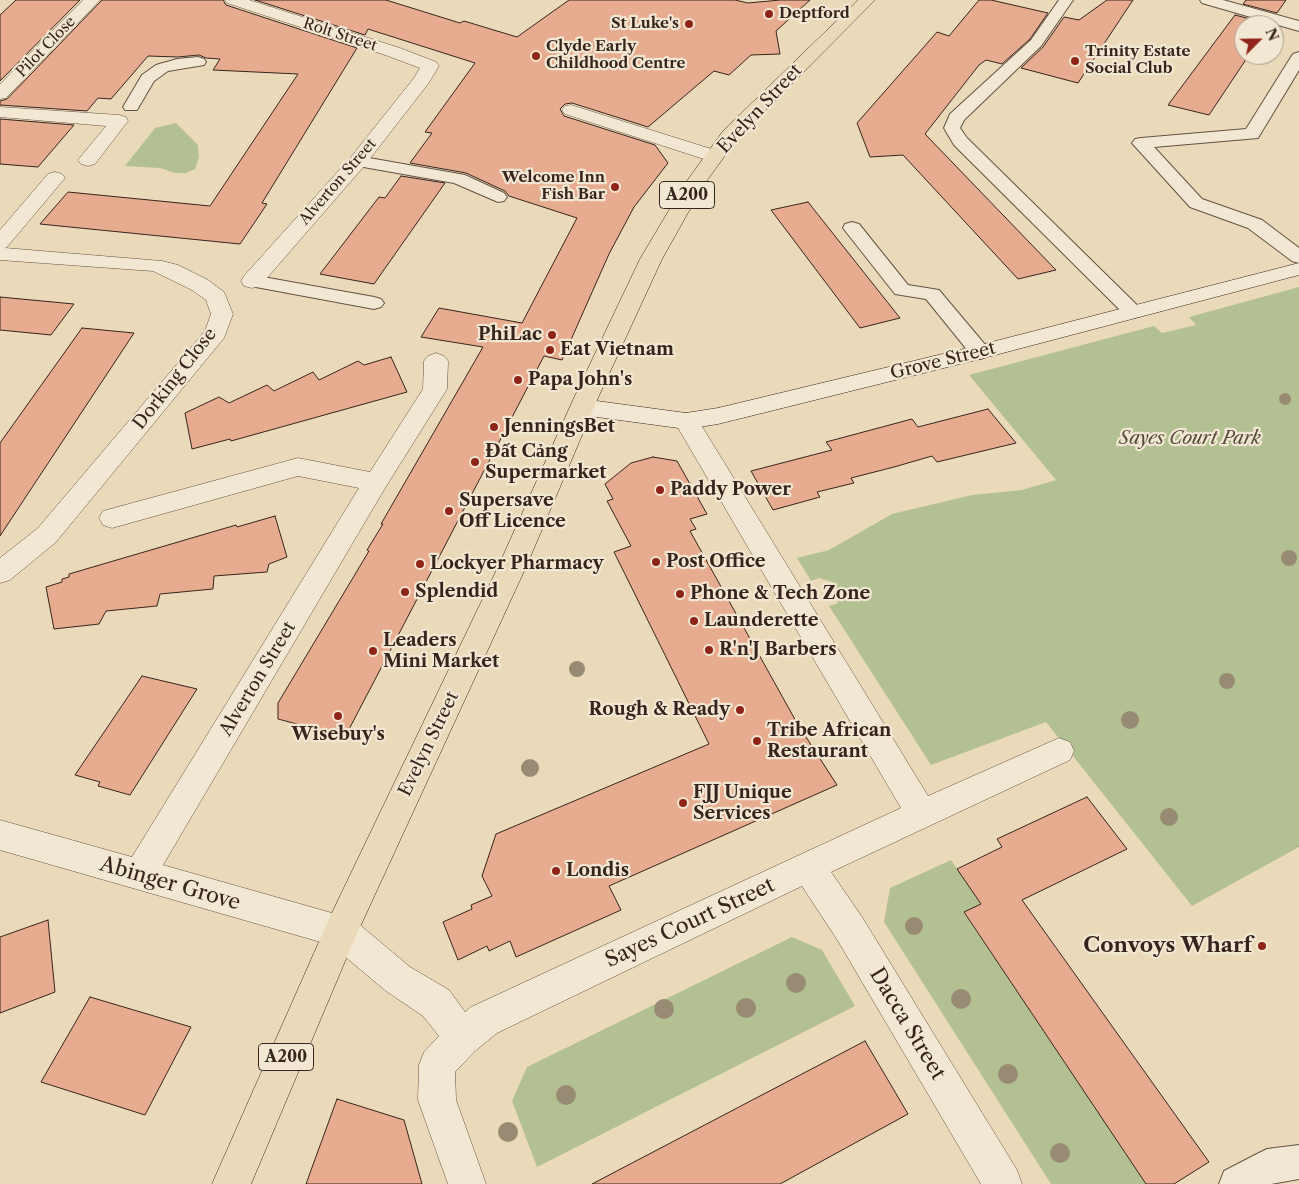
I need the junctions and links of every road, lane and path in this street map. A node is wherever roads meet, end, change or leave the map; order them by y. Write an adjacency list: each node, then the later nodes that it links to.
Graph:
1 (92, 0): 10 (street, Pilot Close)
2 (233, 0): 9 (street, Rolt Street)
3 (867, 0): 14 (main road, Evelyn Street / A200)
4 (1066, 0): 26 (lane)
5 (1206, 0): 6 (lane)
6 (1298, 24)
7 (1299, 57): 22 (lane)
8 (198, 62): 13 (lane)
9 (422, 80): 16 (street, Alverton Street)
10 (0, 94)
11 (571, 110): 14 (street)
12 (0, 112): 13 (street)
13 (125, 114): 15 (street)
14 (714, 156): 29 (main road, Evelyn Street / A200)
15 (88, 160)
16 (358, 161): 18 (lane); 24 (street, Alverton Street)
17 (55, 178): 20 (street)
18 (498, 197)
19 (852, 228): 27 (lane)
20 (0, 243)
21 (0, 254): 33 (street, Dorking Close)
22 (1299, 257)
23 (1299, 269): 26 (street, Grove Street)
24 (252, 281): 25 (lane)
25 (374, 303)
26 (1133, 312): 27 (street, Grove Street)
27 (980, 352): 30 (street, Grove Street)
28 (436, 361): 31 (street, Alverton Street)
29 (582, 407): 30 (street, Grove Street); 39 (main road, Evelyn Street / A200)
30 (686, 421): 35 (street)
31 (376, 482): 32 (street); 38 (street, Alverton Street)
32 (112, 518)
33 (0, 573)
34 (1059, 751): 35 (street, Sayes Court Street)
35 (922, 814): 37 (street, Sayes Court Street)
36 (0, 835): 38 (street, Abinger Grove)
37 (808, 866): 40 (street, Sayes Court Street); 44 (street, Dacca Street)
38 (139, 875): 39 (street, Abinger Grove)
39 (341, 931): 40 (street); 42 (main road, Evelyn Street / A200)
40 (462, 1038): 43 (street, Sayes Court Street)
41 (1299, 1162): 45 (lane)
42 (231, 1184)
43 (468, 1184)
44 (1003, 1184)
45 (1236, 1184)

